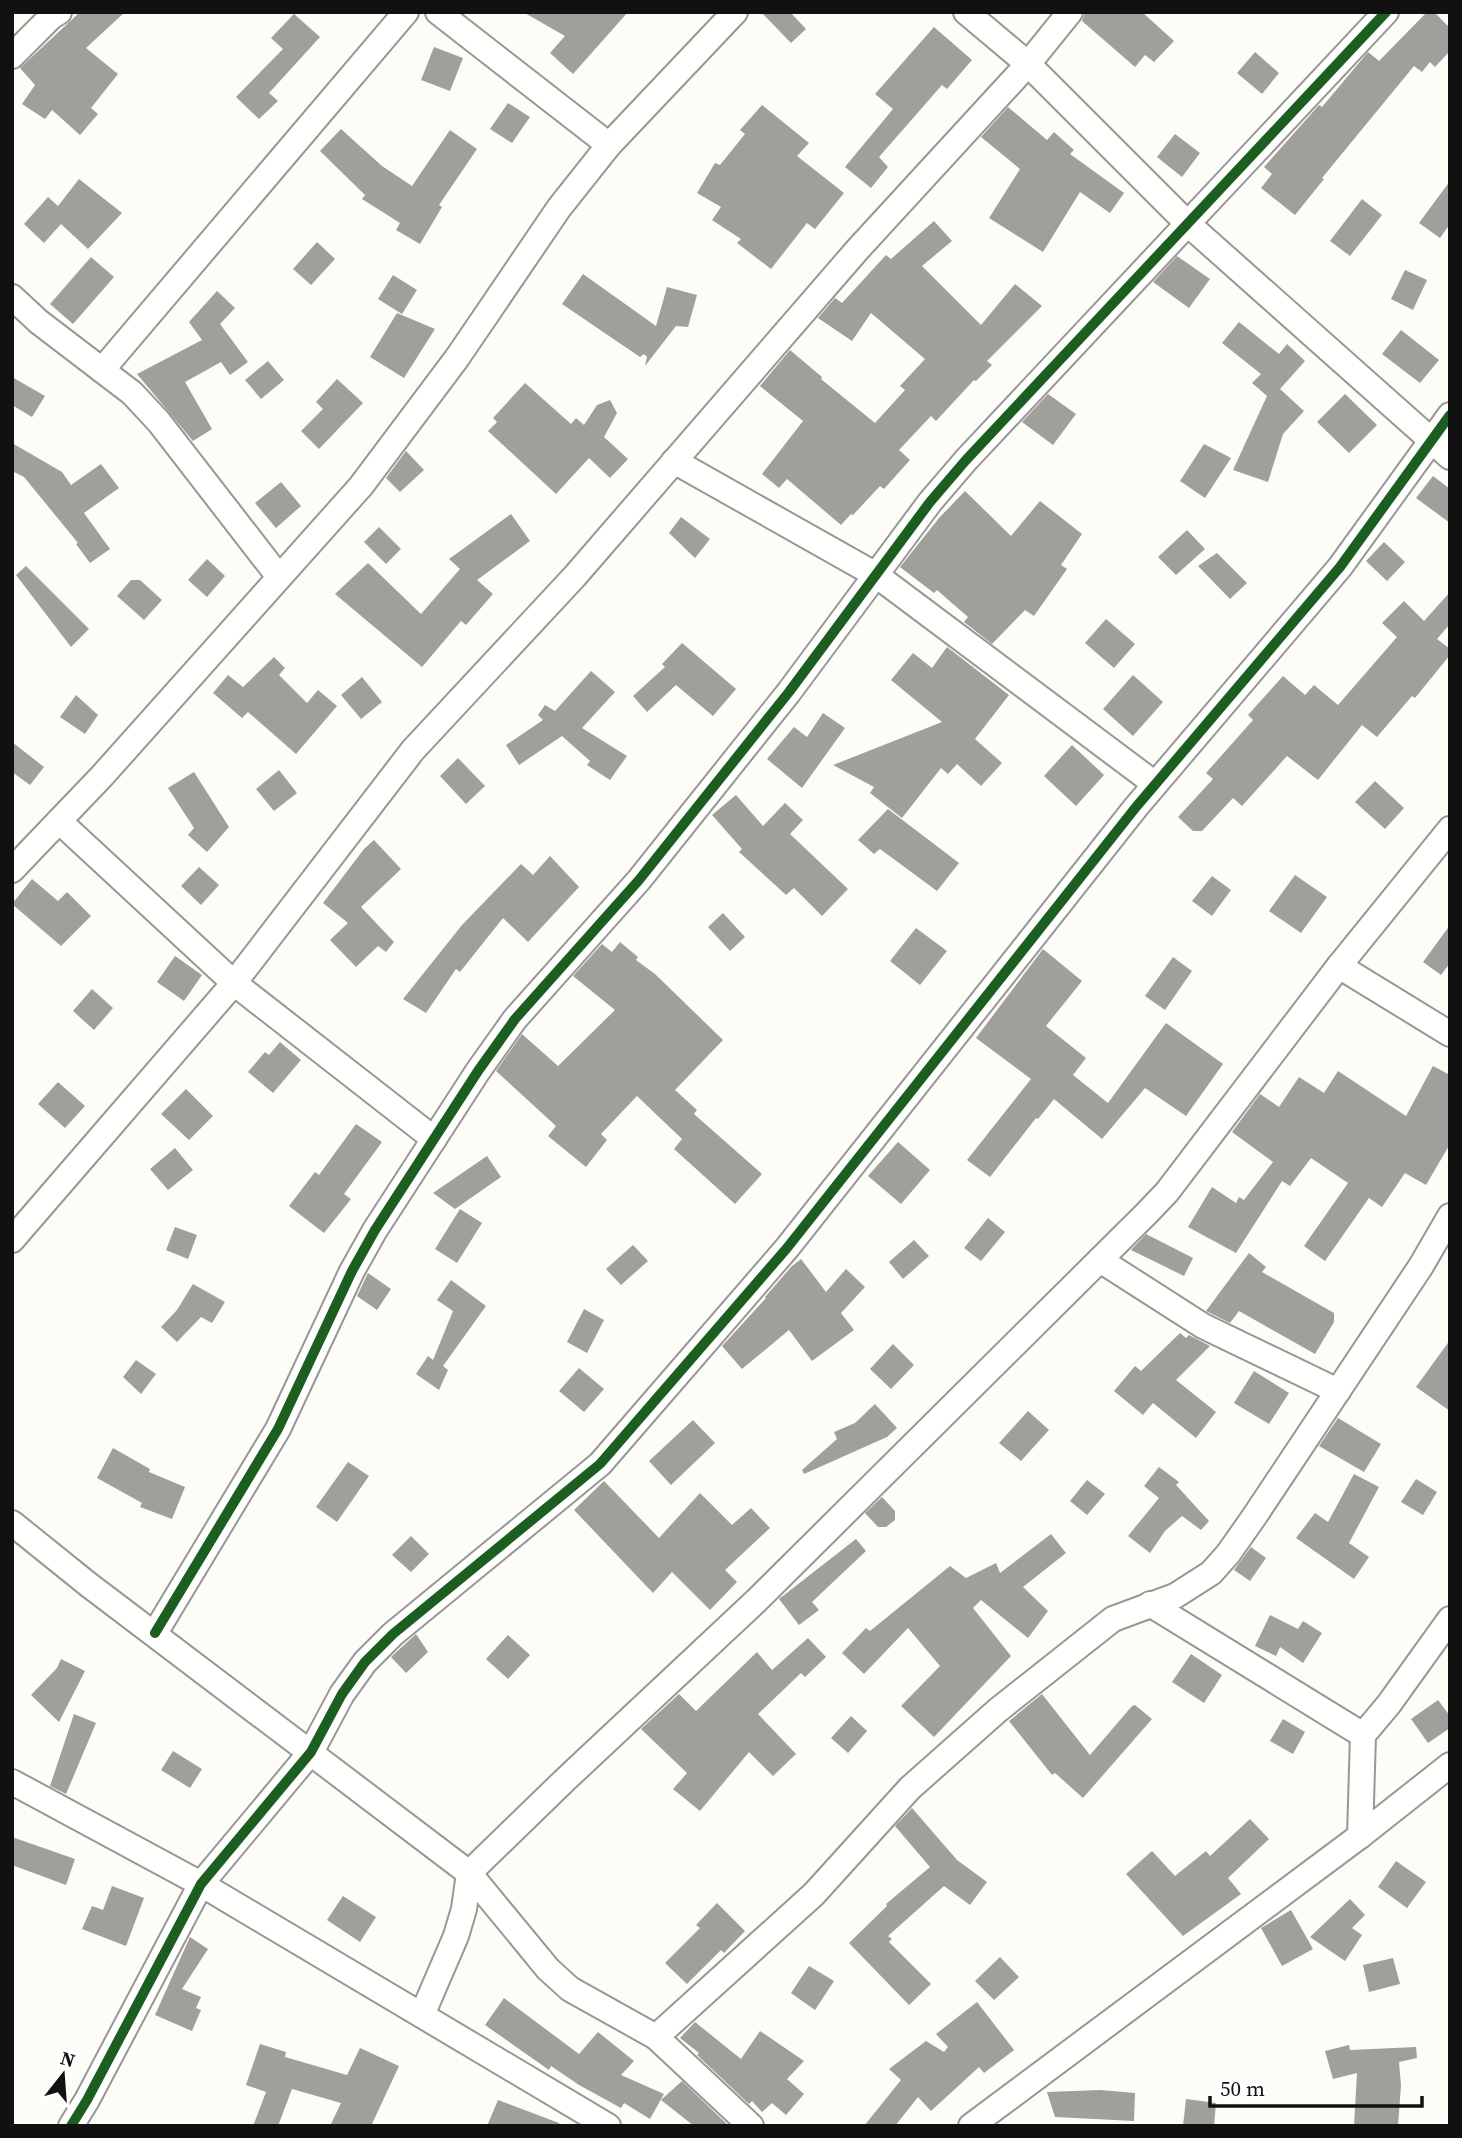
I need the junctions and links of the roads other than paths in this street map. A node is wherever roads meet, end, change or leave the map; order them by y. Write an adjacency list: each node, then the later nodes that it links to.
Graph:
1 (59, 12): 8 (street)
2 (406, 12): 13 (street)
3 (438, 12): 10 (street)
4 (736, 12): 10 (street)
5 (966, 12): 9 (street)
6 (1070, 12): 9 (street)
7 (1386, 12): 11 (street)
8 (12, 56)
9 (1028, 64): 11 (street); 16 (street)
10 (609, 145): 18 (street)
11 (1188, 224): 15 (street); 17 (street)
12 (12, 297): 13 (street)
13 (102, 370): 18 (street)
14 (1450, 415): 15 (street)
15 (1440, 449): 19 (street)
16 (674, 461): 17 (street); 24 (street)
17 (876, 575): 19 (street); 26 (street)
18 (279, 577): 20 (street)
19 (1155, 784): 36 (street)
20 (59, 821): 22 (street); 24 (street)
21 (1450, 829): 23 (street)
22 (12, 870)
23 (1339, 967): 25 (street); 29 (street)
24 (234, 983): 26 (street); 28 (street)
25 (1450, 1034)
26 (434, 1139): 34 (street)
27 (1450, 1216): 30 (street)
28 (12, 1240)
29 (1100, 1260): 30 (street); 40 (street)
30 (1338, 1391): 32 (street)
31 (12, 1523): 34 (street)
32 (1150, 1604): 35 (street); 43 (street)
33 (1450, 1619): 35 (street)
34 (155, 1633): 36 (street)
35 (1363, 1734): 39 (street)
36 (310, 1752): 40 (street); 41 (street)
37 (1450, 1765): 39 (street)
38 (12, 1782): 41 (street)
39 (1360, 1836): 47 (street)
40 (469, 1873): 42 (street); 43 (street)
41 (201, 1884): 42 (street); 44 (street)
42 (422, 2015): 45 (street)
43 (656, 2037): 46 (street)
44 (71, 2126)
45 (608, 2126)
46 (751, 2126)
47 (971, 2126)

